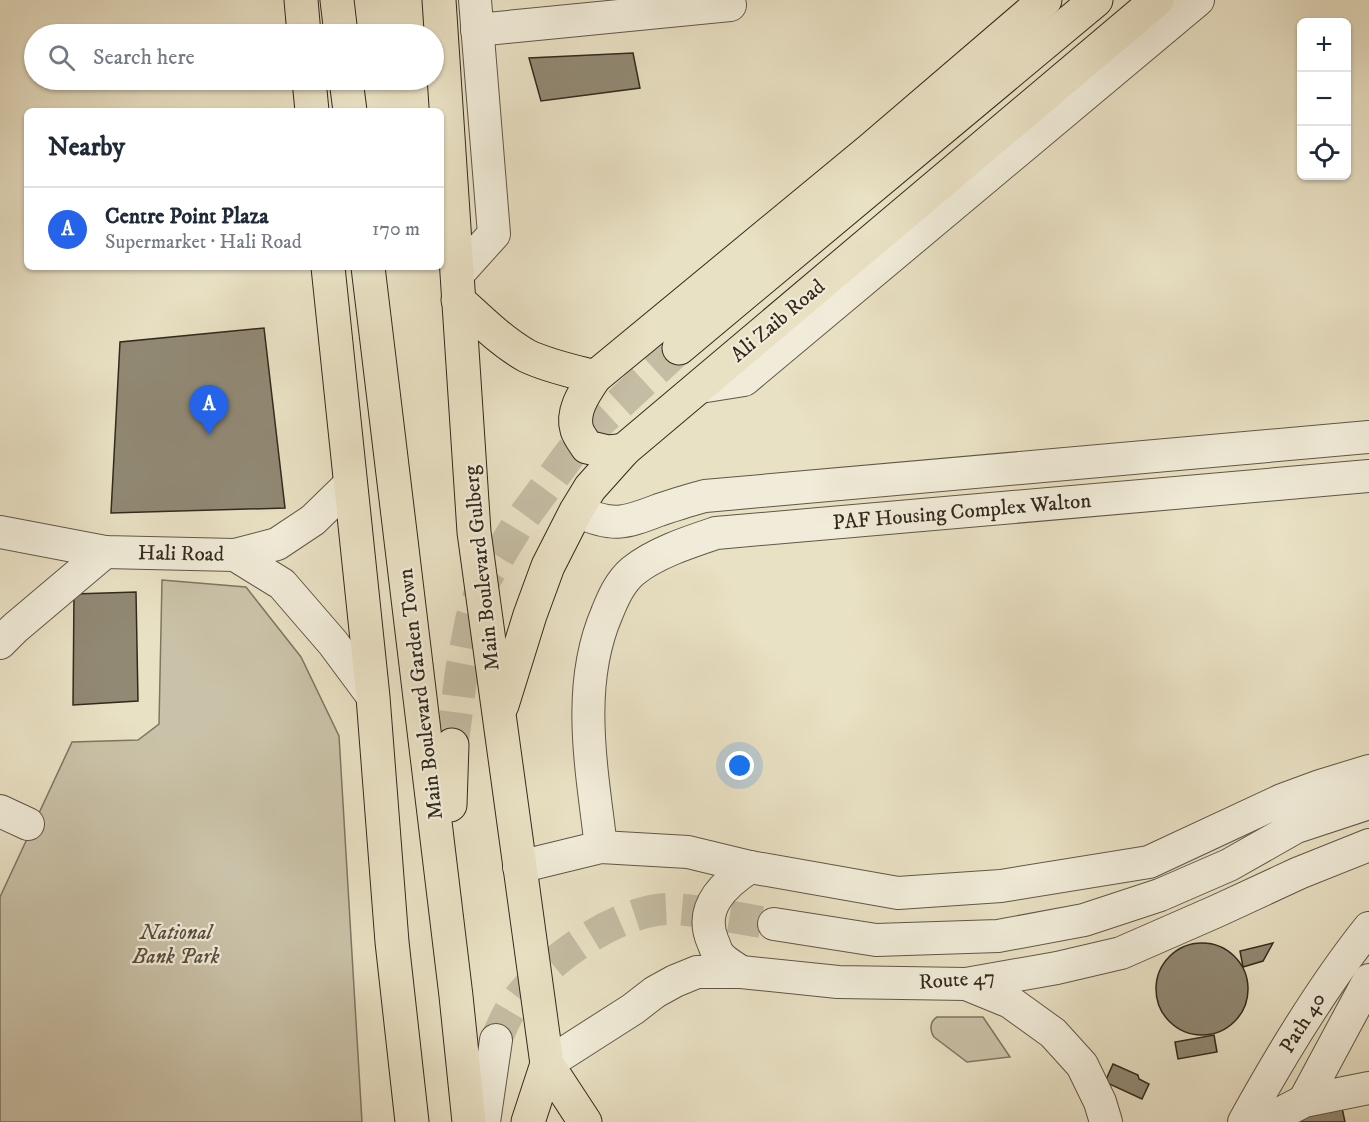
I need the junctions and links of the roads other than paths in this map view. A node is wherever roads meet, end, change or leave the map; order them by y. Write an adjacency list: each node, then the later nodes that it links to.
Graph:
1 (301, 0): 10 (main road)
2 (337, 0): 11 (main road)
3 (439, 0): 12 (main road, Main Boulevard Gulberg)
4 (1045, 0): 22 (main road)
5 (1096, 0): 21 (main road)
6 (1157, 0): 23 (main road, Ali Zaib Road)
7 (1198, 0): 23 (street)
8 (730, 5): 9 (street)
9 (476, 15): 20 (street)
10 (303, 24)
11 (340, 24)
12 (440, 24)
13 (444, 80): 20 (main road, Main Boulevard Gulberg)
14 (310, 90): 16 (main road)
15 (347, 90): 17 (main road)
16 (312, 108)
17 (350, 108)
18 (328, 270): 27 (main road)
19 (368, 270): 47 (main road, Main Boulevard Garden Town)
20 (457, 288): 22 (main road); 34 (main road, Main Boulevard Gulberg)
21 (679, 348)
22 (595, 377): 25 (main road)
23 (700, 387): 25 (main road, Ali Zaib Road)
24 (1369, 437): 28 (street, PAF Housing Complex Walton)
25 (624, 450): 28 (main road, Ali Zaib Road)
26 (1369, 476): 39 (street, PAF Housing Complex Walton)
27 (350, 484): 31 (street); 33 (main road)
28 (576, 511): 34 (main road, Ali Zaib Road)
29 (0, 532): 30 (street, Hali Road)
30 (105, 552): 31 (street, Hali Road); 32 (street)
31 (235, 555): 33 (street, Hali Road)
32 (0, 643)
33 (373, 697): 52 (main road)
34 (499, 715): 40 (main road, Main Boulevard Gulberg)
35 (452, 745): 47 (main road)
36 (1369, 771): 41 (street)
37 (1369, 803): 42 (street)
38 (1369, 845): 46 (street, Route 47)
39 (601, 847): 40 (street); 41 (street)
40 (519, 867): 49 (main road, Main Boulevard Gulberg)
41 (750, 867): 44 (street)
42 (774, 924)
43 (1369, 928): 58 (street, Path 40)
44 (741, 972): 46 (street, Route 47); 49 (street, Route 47)
45 (1369, 980): 51 (street)
46 (966, 984): 57 (street)
47 (456, 996): 53 (main road, Main Boulevard Garden Town)
48 (496, 1040): 54 (street)
49 (547, 1064): 55 (main road); 56 (main road, Main Boulevard Gulberg)
50 (1369, 1088): 51 (street)
51 (1304, 1101): 59 (street)
52 (412, 1122)
53 (469, 1122)
54 (484, 1122)
55 (528, 1122)
56 (585, 1122)
57 (1106, 1122)
58 (1244, 1122)
59 (1264, 1122)

